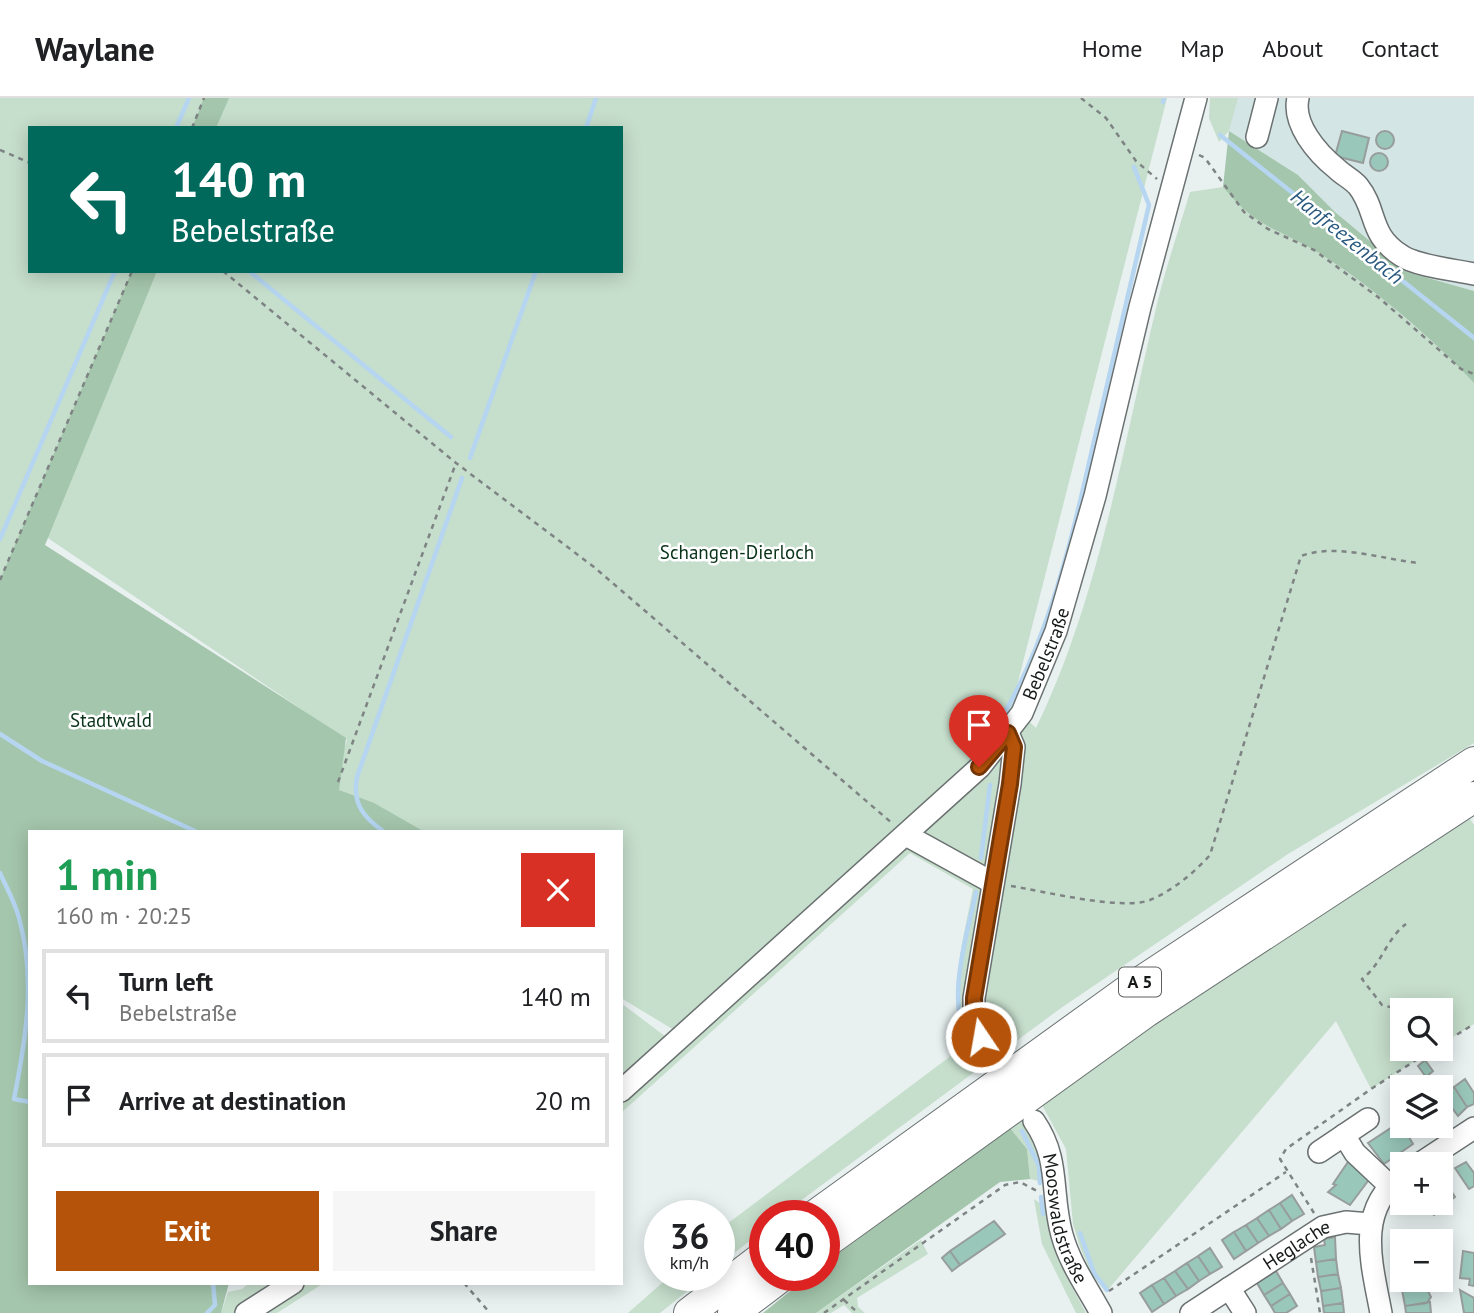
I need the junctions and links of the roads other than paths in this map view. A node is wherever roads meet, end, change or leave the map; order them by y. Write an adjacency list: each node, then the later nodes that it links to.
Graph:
1 (1196, 98): 6 (street, Bebelstraße)
2 (1267, 98): 4 (street)
3 (1298, 98): 5 (street)
4 (1257, 137)
5 (1474, 274)
6 (1008, 733): 7 (street, Bebelstraße); 9 (street)
7 (992, 755): 9 (street); 11 (street, Bebelstraße)
8 (1474, 762): 23 (highway, A 5)
9 (1010, 784): 12 (street)
10 (1474, 797): 25 (highway, A 5)
11 (906, 835): 12 (street); 14 (street, Bebelstraße)
12 (993, 883): 13 (street)
13 (991, 1058)
14 (623, 1089)
15 (1368, 1119): 18 (street)
16 (1034, 1121): 32 (street, Mooswaldstraße)
17 (1474, 1128): 20 (street)
18 (1344, 1135): 19 (street); 21 (street)
19 (1319, 1152)
20 (1437, 1152)
21 (1390, 1177)
22 (1390, 1189): 24 (street)
23 (836, 1200)
24 (1370, 1224): 28 (street, Heglache); 37 (street)
25 (840, 1232)
26 (749, 1267): 34 (highway)
27 (290, 1285): 33 (street)
28 (1229, 1288): 31 (street, Heglache); 36 (street)
29 (763, 1291): 30 (highway)
30 (743, 1307)
31 (1213, 1307): 35 (street, Heglache)
32 (1098, 1308)
33 (246, 1313)
34 (689, 1313)
35 (1191, 1313)
36 (1245, 1313)
37 (1381, 1313)

